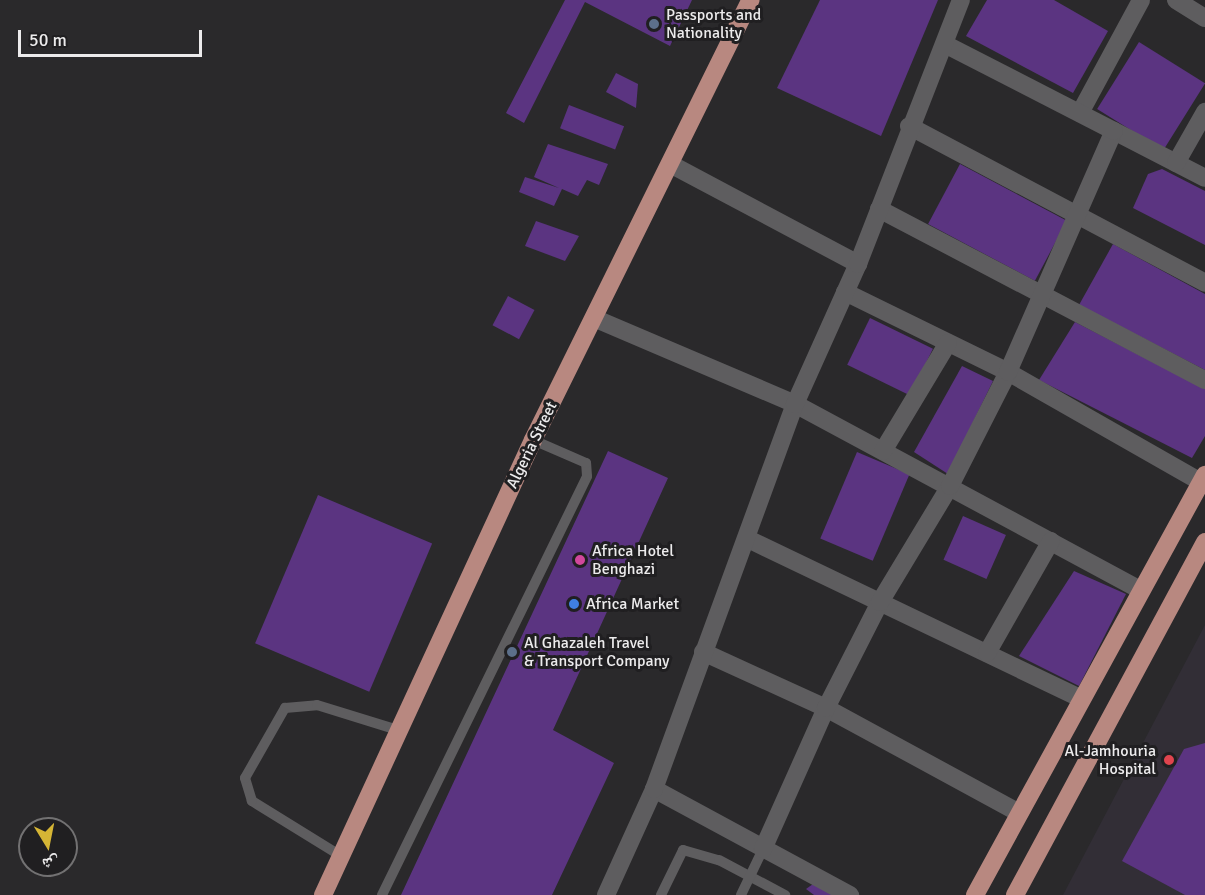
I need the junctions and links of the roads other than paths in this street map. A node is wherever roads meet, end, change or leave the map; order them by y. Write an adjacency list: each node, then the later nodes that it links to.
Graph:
1 (750, 0): 12 (main road, Algeria Street)
2 (961, 0): 6 (street)
3 (1141, 0): 8 (street)
4 (1176, 0): 5 (street)
5 (1205, 18)
6 (945, 44): 8 (street); 9 (street)
7 (1205, 112): 11 (street)
8 (1080, 113): 10 (street)
9 (909, 126): 14 (street); 15 (street)
10 (1114, 131): 11 (street); 15 (street)
11 (1176, 163): 13 (street)
12 (672, 165): 16 (street); 20 (main road, Algeria Street)
13 (1205, 178)
14 (879, 209): 16 (street); 19 (street)
15 (1078, 214): 17 (street); 19 (street)
16 (858, 264): 18 (street)
17 (1205, 283)
18 (845, 292): 21 (street); 24 (street)
19 (1043, 296): 22 (street); 23 (street)
20 (596, 319): 24 (street); 25 (main road, Algeria Street)
21 (948, 343): 22 (street); 26 (street)
22 (1008, 372): 27 (street); 28 (street)
23 (1205, 380)
24 (795, 404): 26 (street); 29 (street)
25 (533, 440): 38 (main road, Algeria Street); 45 (lane)
26 (884, 451): 28 (street)
27 (1203, 478): 32 (main road)
28 (950, 486): 30 (street); 33 (street)
29 (748, 539): 33 (street); 34 (street)
30 (1051, 541): 32 (street); 35 (street)
31 (1205, 542): 52 (main road)
32 (1141, 590): 36 (main road)
33 (880, 602): 35 (street); 37 (street)
34 (703, 652): 37 (street); 39 (street)
35 (987, 653): 36 (street)
36 (1082, 699): 40 (main road)
37 (826, 708): 40 (street); 41 (street)
38 (398, 730): 42 (main road, Algeria Street); 42 (lane)
39 (654, 789): 41 (street); 46 (street)
40 (1019, 813): 51 (main road)
41 (763, 849): 43 (lane); 50 (street)
42 (341, 856): 44 (main road, Algeria Street)
43 (751, 877): 47 (lane); 48 (lane); 49 (lane)
44 (323, 895)
45 (382, 895)
46 (606, 895)
47 (661, 895)
48 (741, 895)
49 (785, 895)
50 (850, 895)
51 (975, 895)
52 (1015, 895)

